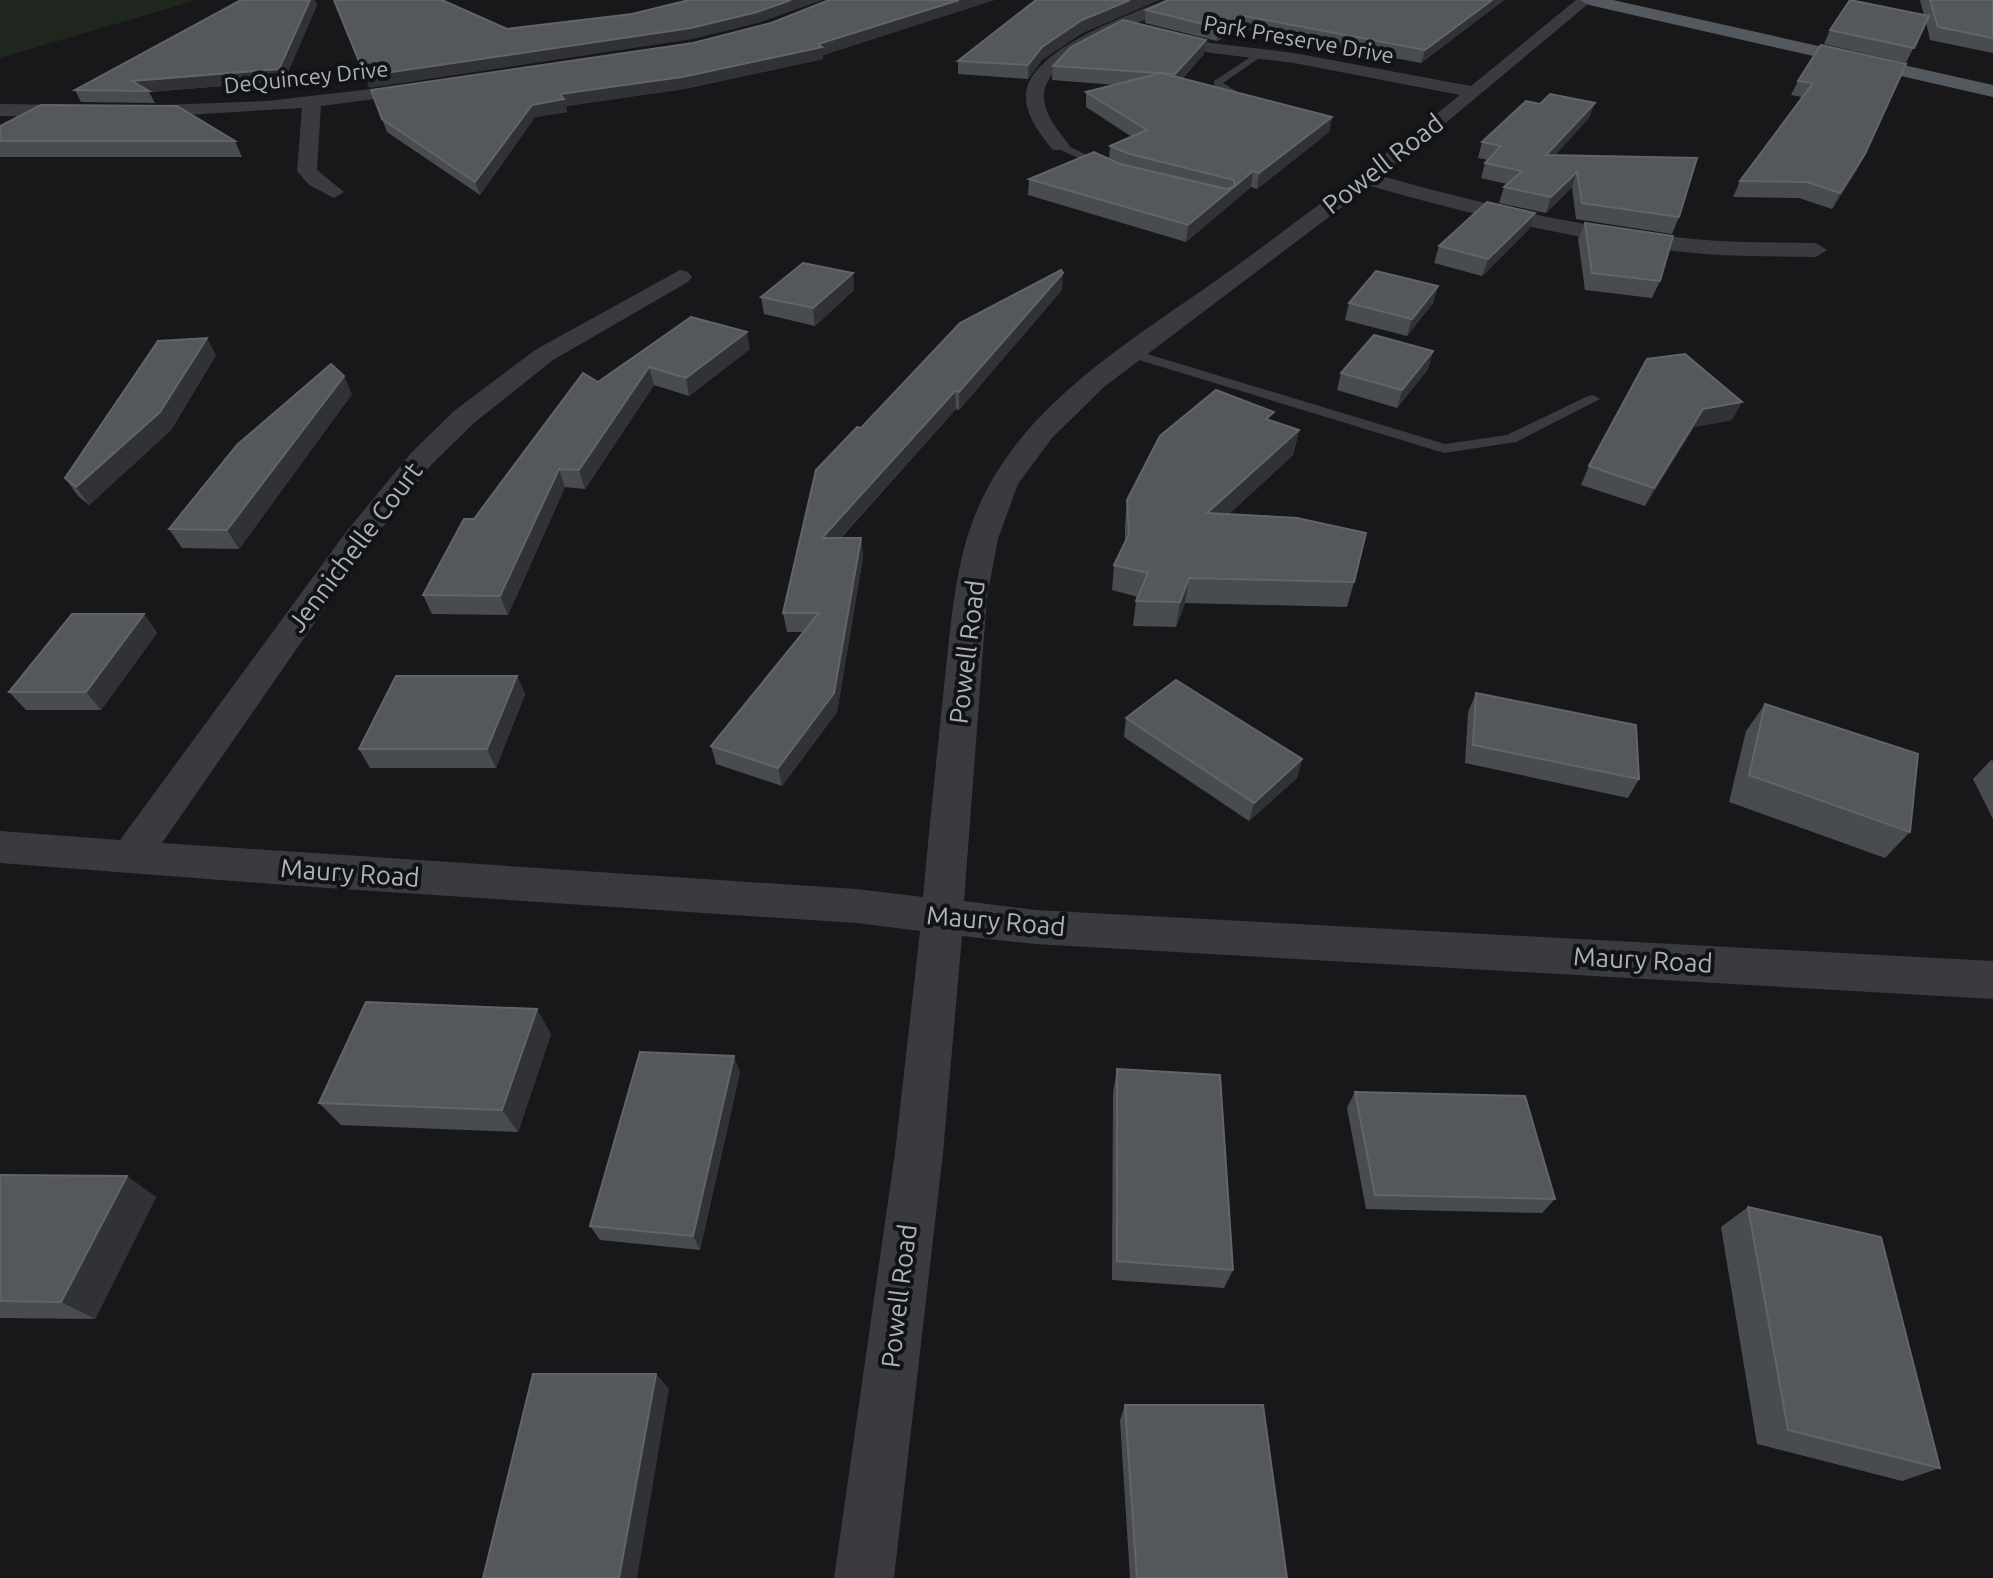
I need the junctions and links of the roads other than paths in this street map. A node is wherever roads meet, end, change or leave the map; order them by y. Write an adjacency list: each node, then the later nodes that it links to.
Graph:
1 (1180, 0): 4 (street)
2 (1587, 0): 8 (main road); 9 (street, Powell Road)
3 (1642, 0): 6 (main road)
4 (1119, 24): 5 (street, Park Preserve Drive); 13 (street)
5 (1261, 54): 9 (street, Park Preserve Drive); 10 (lane)
6 (1993, 77)
7 (442, 85): 11 (street, DeQuincey Drive)
8 (1993, 91)
9 (1473, 92): 15 (street, Powell Road)
10 (1251, 102)
11 (312, 103): 12 (street, DeQuincey Drive); 16 (street)
12 (0, 110)
13 (1060, 146): 14 (lane)
14 (1124, 175)
15 (1365, 178): 17 (street); 19 (street, Powell Road)
16 (334, 192)
17 (1816, 250)
18 (680, 277): 22 (street, Jennichelle Court)
19 (1131, 353): 20 (lane); 23 (street, Powell Road)
20 (1593, 399)
21 (0, 847): 22 (street, Maury Road)
22 (132, 855): 23 (street, Maury Road)
23 (942, 917): 24 (street, Maury Road); 25 (street, Powell Road)
24 (1993, 980)
25 (864, 1578)

